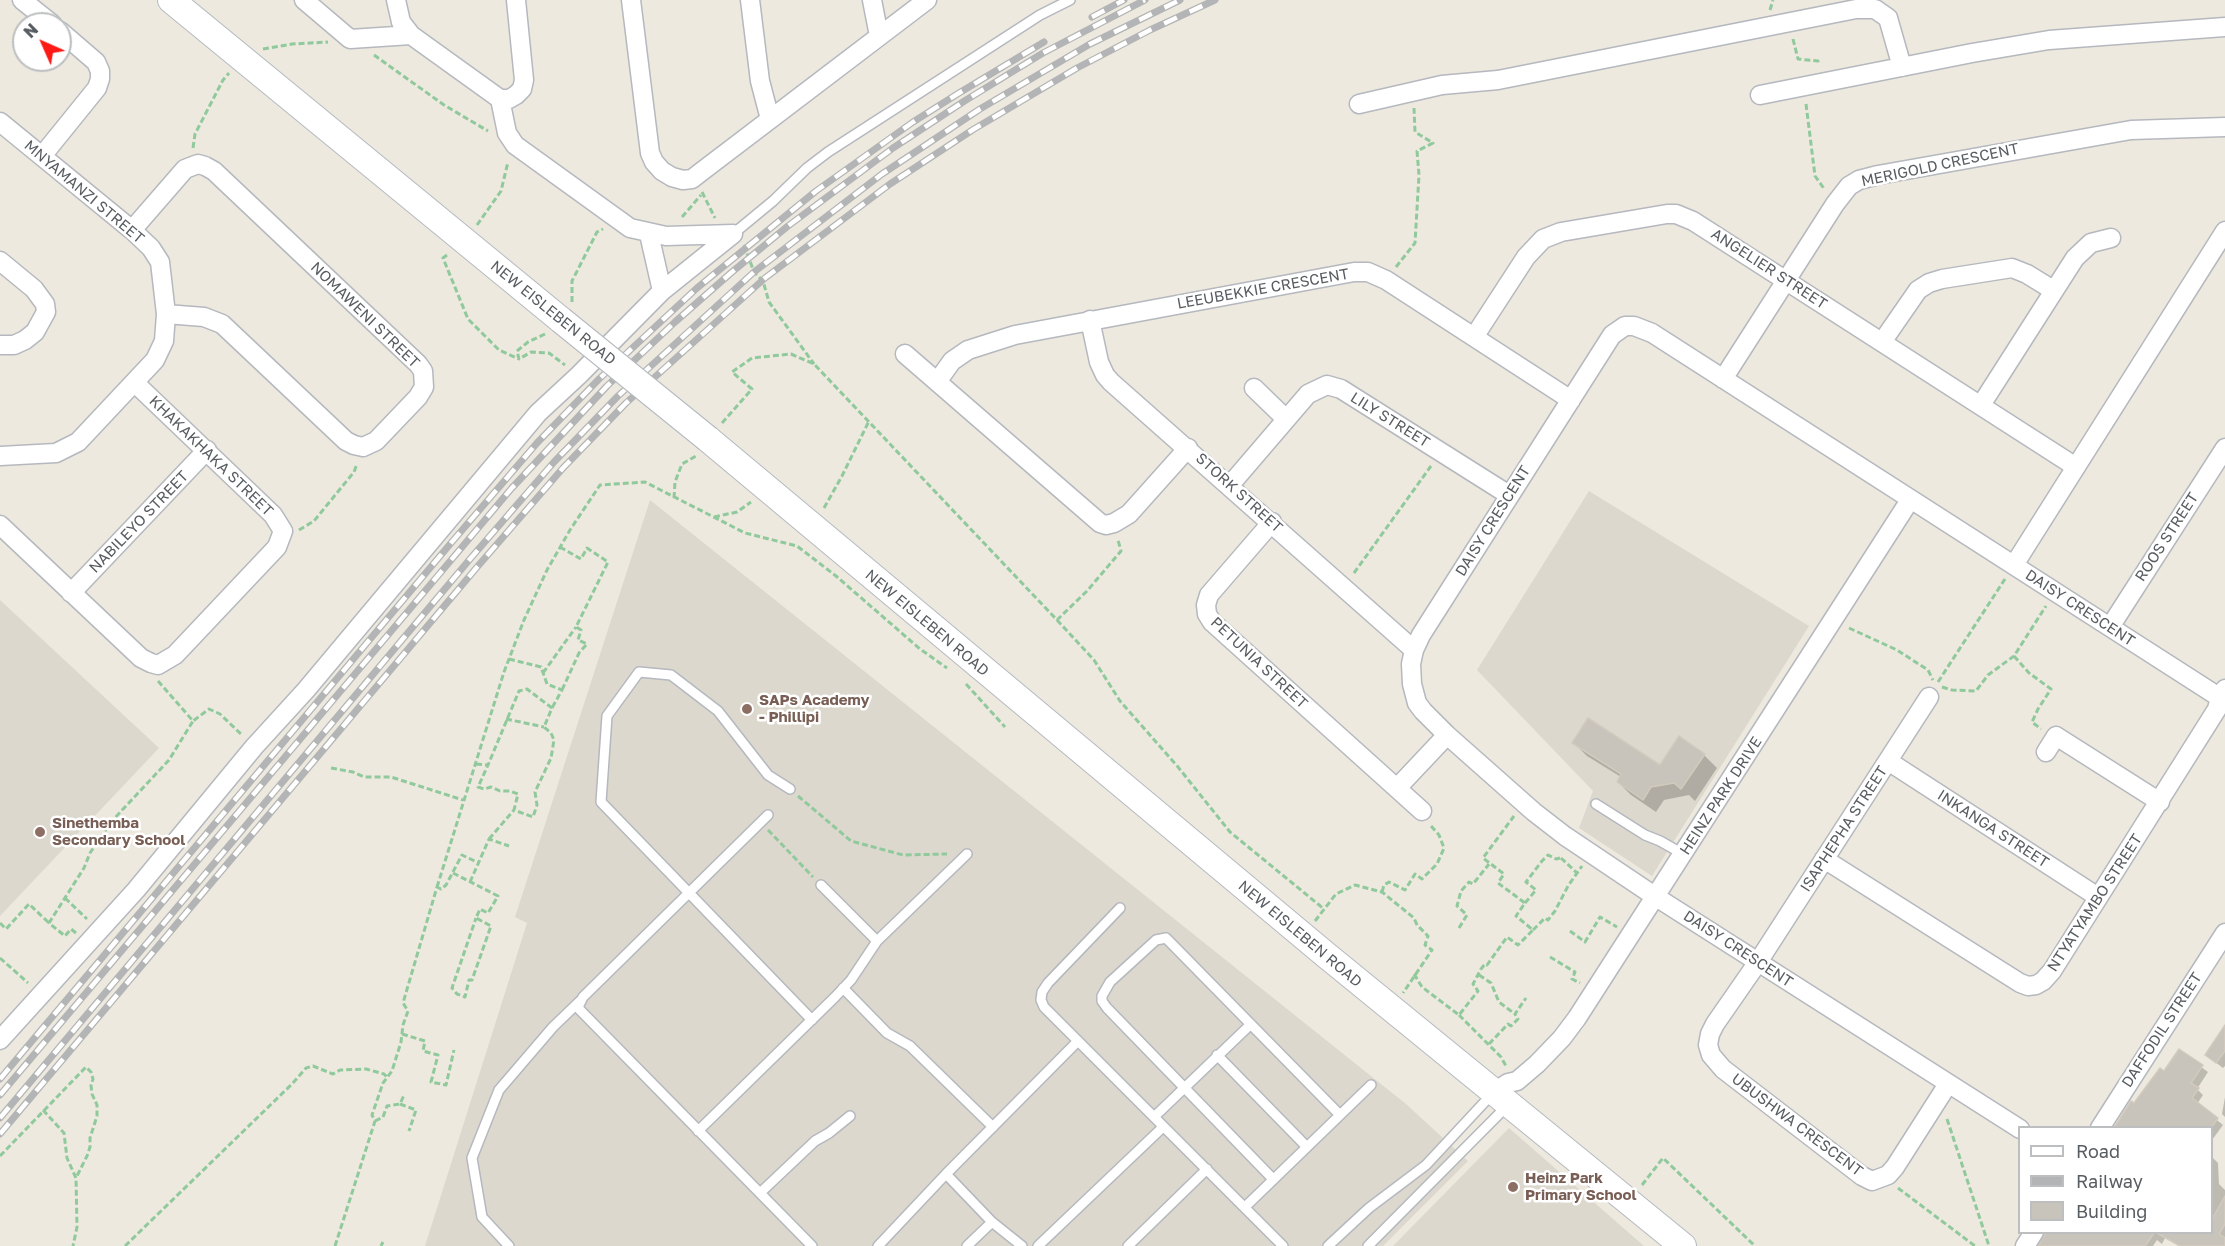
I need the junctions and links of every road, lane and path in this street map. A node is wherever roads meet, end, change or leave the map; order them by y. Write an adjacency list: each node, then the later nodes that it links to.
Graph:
1 (22, 0): 11 (street)
2 (171, 0): 18 (main road, NEW EISLEBEN ROAD)
3 (304, 0): 16 (street)
4 (396, 0): 14 (street)
5 (516, 0): 23 (street)
6 (632, 0): 31 (street)
7 (750, 0): 25 (street)
8 (872, 0): 15 (street)
9 (927, 0): 15 (street)
10 (1070, 0): 37 (lane)
11 (37, 12)
12 (1787, 22): 19 (street); 20 (path); 21 (street)
13 (2225, 27): 19 (street)
14 (411, 35): 16 (street); 23 (street)
15 (879, 36): 25 (street)
16 (351, 39): 18 (path); 28 (path)
17 (72, 41): 29 (street)
18 (242, 59): 30 (path); 39 (main road, NEW EISLEBEN ROAD)
19 (1902, 67): 20 (street)
20 (1822, 83): 22 (street); 32 (path)
21 (1412, 92): 24 (street); 41 (path)
22 (1760, 95)
23 (500, 99): 28 (street)
24 (1359, 104)
25 (770, 119): 31 (street)
26 (0, 122): 29 (street, MNYAMANZI STREET)
27 (2225, 127): 32 (street, MERIGOLD CRESCENT)
28 (515, 145): 33 (street); 39 (path)
29 (42, 156): 34 (street, MNYAMANZI STREET)
30 (198, 164): 34 (street); 64 (street, NOMAWENI STREET)
31 (701, 172): 37 (path)
32 (1835, 204): 42 (street, MERIGOLD CRESCENT)
33 (618, 220): 36 (street); 46 (path)
34 (132, 230): 45 (street, MNYAMANZI STREET)
35 (2225, 231): 70 (street)
36 (649, 234): 37 (street); 44 (street)
37 (733, 234): 44 (street); 53 (path)
38 (2111, 238): 43 (street)
39 (464, 240): 46 (main road, NEW EISLEBEN ROAD); 52 (path)
40 (0, 261): 50 (street)
41 (1386, 280): 47 (street, LEEUBEKKIE CRESCENT); 48 (street, LEEUBEKKIE CRESCENT)
42 (1786, 280): 48 (street, ANGELIER STREET); 49 (street, ANGELIER STREET); 55 (street, MERIGOLD CRESCENT)
43 (2053, 290): 49 (street); 60 (street)
44 (662, 291): 54 (street)
45 (166, 314): 57 (street, MNYAMANZI STREET); 64 (street)
46 (561, 320): 52 (path); 63 (main road, NEW EISLEBEN ROAD, bridge)
47 (1090, 320): 56 (street, LEEUBEKKIE CRESCENT); 65 (street, STORK STREET)
48 (1474, 338): 59 (street, LEEUBEKKIE CRESCENT)
49 (1882, 342): 60 (street, ANGELIER STREET)
50 (0, 345)
51 (904, 354): 56 (street)
52 (519, 359): 54 (path)
53 (814, 364): 62 (path); 63 (path)
54 (579, 375): 108 (street)
55 (1723, 379): 59 (street, DAISY CRESCENT); 75 (street, DAISY CRESCENT)
56 (937, 382): 79 (street)
57 (135, 383): 67 (street, KHAKAKHAKA STREET); 69 (street, MNYAMANZI STREET)
58 (1254, 388): 61 (street)
59 (1571, 400): 73 (street, DAISY CRESCENT)
60 (1981, 405): 70 (street, ANGELIER STREET)
61 (1286, 419): 68 (street, LILY STREET); 71 (street, LILY STREET)
62 (869, 421): 76 (path); 87 (path)
63 (708, 440): 72 (main road, NEW EISLEBEN ROAD); 74 (path)
64 (363, 447): 81 (path)
65 (1188, 448): 71 (street, STORK STREET); 79 (street)
66 (2225, 448): 90 (street, ROOS STREET)
67 (207, 450): 81 (street, KHAKAKHAKA STREET); 86 (street, NABILEYO STREET)
68 (1441, 452): 73 (street, LILY STREET); 84 (path)
69 (0, 456)
70 (2076, 467): 83 (street)
71 (1230, 485): 78 (street, STORK STREET)
72 (767, 490): 77 (path); 154 (main road, NEW EISLEBEN ROAD)
73 (1509, 495): 91 (street, DAISY CRESCENT)
74 (674, 498): 77 (path); 82 (path)
75 (1910, 500): 83 (street, DAISY CRESCENT); 88 (street, HEINZ PARK DRIVE)
76 (815, 502)
77 (712, 517): 95 (path)
78 (1272, 522): 84 (street, STORK STREET); 114 (street, PETUNIA STREET)
79 (1114, 523): 87 (path)
80 (0, 525): 86 (street)
81 (283, 531): 94 (street, KHAKAKHAKA STREET)
82 (560, 547): 89 (path); 93 (path)
83 (2014, 565): 85 (street, DAISY CRESCENT); 99 (path)
84 (1344, 586): 91 (street, STORK STREET)
85 (2056, 592): 90 (street, DAISY CRESCENT); 92 (path)
86 (72, 593): 94 (street)
87 (1057, 620): 144 (path)
88 (1834, 620): 99 (path); 128 (street, HEINZ PARK DRIVE)
89 (576, 627): 96 (path); 98 (path)
90 (2110, 627): 100 (street, DAISY CRESCENT)
91 (1414, 650): 106 (street, DAISY CRESCENT)
92 (2014, 656): 99 (path); 107 (path)
93 (509, 659): 96 (path); 111 (path)
94 (158, 664): 103 (path)
95 (953, 672)
96 (543, 673): 98 (path)
97 (961, 678): 105 (path)
98 (562, 690): 101 (path)
99 (1932, 691): 110 (street, ISAPHEPHA STREET)
100 (2223, 696): 118 (street, NTYATYAMBO STREET)
101 (552, 708): 102 (path); 104 (path)
102 (506, 719): 104 (path); 112 (path)
103 (193, 721): 108 (path); 141 (path)
104 (544, 727): 120 (path)
105 (1005, 727)
106 (1447, 735): 114 (street); 117 (street, DAISY CRESCENT)
107 (2056, 736): 109 (street); 118 (street)
108 (254, 747): 153 (street)
109 (2046, 752)
110 (1888, 761): 130 (street, ISAPHEPHA STREET); 140 (street, INKANGA STREET)
111 (476, 764): 112 (path); 116 (path)
112 (488, 765): 120 (path)
113 (331, 768): 116 (path)
114 (1397, 788): 121 (street, PETUNIA STREET)
115 (790, 789): 127 (path); 137 (lane)
116 (463, 800): 136 (path)
117 (1523, 802): 126 (street, DAISY CRESCENT); 132 (path)
118 (2160, 802): 140 (street, NTYATYAMBO STREET)
119 (1596, 804): 128 (lane)
120 (514, 810): 124 (path)
121 (1422, 812): 138 (path)
122 (768, 814): 123 (lane)
123 (760, 822): 135 (path); 137 (lane)
124 (489, 839): 125 (path); 131 (path)
125 (509, 846)
126 (1591, 853): 139 (street, DAISY CRESCENT); 149 (path)
127 (967, 854): 155 (lane)
128 (1683, 854): 139 (street, HEINZ PARK DRIVE)
129 (1560, 858): 142 (path)
130 (1824, 860): 140 (street, NTYATYAMBO STREET); 158 (street, ISAPHEPHA STREET)
131 (479, 864): 133 (path); 134 (path)
132 (1489, 864): 142 (path); 148 (path)
133 (453, 873): 134 (path); 136 (path)
134 (470, 882): 145 (path)
135 (821, 885): 155 (lane)
136 (437, 887): 171 (path)
137 (688, 892): 165 (lane); 169 (lane)
138 (1382, 892): 144 (path); 159 (path)
139 (1656, 897): 152 (street, HEINZ PARK DRIVE); 158 (street, DAISY CRESCENT)
140 (2098, 897)
141 (65, 898): 146 (path); 153 (path)
142 (1525, 903): 149 (path)
143 (1120, 908): 173 (lane)
144 (1324, 909): 154 (path)
145 (476, 918): 145 (path)
146 (49, 922): 147 (path); 153 (path)
147 (0, 923)
148 (1459, 928)
149 (1533, 930): 160 (path)
150 (1570, 931): 152 (path)
151 (2225, 933): 190 (street, DAFFODIL STREET)
152 (1631, 935): 162 (street, HEINZ PARK DRIVE)
153 (94, 937): 163 (street)
154 (1304, 937): 166 (main road, NEW EISLEBEN ROAD)
155 (877, 941): 161 (lane)
156 (1550, 957): 162 (path)
157 (0, 958): 163 (path)
158 (1758, 962): 178 (street, DAISY CRESCENT); 200 (street, UBUSHWA CRESCENT)
159 (1414, 974): 166 (path); 167 (path)
160 (1479, 975): 167 (path); 168 (path)
161 (843, 988): 169 (lane); 191 (lane)
162 (1595, 991): 181 (street, HEINZ PARK DRIVE)
163 (41, 993): 172 (street)
164 (1526, 998): 168 (path)
165 (580, 1001): 195 (lane); 212 (lane)
166 (1391, 1008): 181 (main road, NEW EISLEBEN ROAD)
167 (1459, 1014): 174 (path)
168 (1515, 1014): 174 (path)
169 (812, 1020): 195 (lane)
170 (1250, 1025): 176 (lane); 180 (lane); 186 (lane)
171 (402, 1034): 175 (path); 177 (path)
172 (0, 1040)
173 (1077, 1042): 188 (lane); 191 (lane)
174 (1489, 1044): 181 (path)
175 (454, 1050)
176 (1217, 1055): 180 (lane); 196 (lane)
177 (388, 1078): 189 (path); 210 (path)
178 (1948, 1084): 193 (street, DAISY CRESCENT); 200 (street)
179 (1371, 1085): 186 (lane)
180 (1184, 1087): 188 (lane); 202 (lane)
181 (1507, 1090): 203 (lane); 206 (lane); 222 (main road, NEW EISLEBEN ROAD)
182 (404, 1095): 183 (path)
183 (400, 1104): 189 (path); 194 (path)
184 (43, 1110): 197 (path); 201 (path); 201 (path)
185 (1945, 1112): 225 (path)
186 (1340, 1115): 196 (lane)
187 (850, 1116): 205 (lane)
188 (1154, 1118): 192 (lane)
189 (375, 1121): 211 (path)
190 (2101, 1126)
191 (993, 1127): 199 (lane)
192 (1163, 1127): 198 (lane); 217 (lane)
193 (2018, 1128)
194 (409, 1131)
195 (698, 1131): 205 (lane)
196 (1307, 1147): 202 (lane)
197 (0, 1156)
198 (1206, 1169): 207 (lane); 218 (lane)
199 (946, 1174): 208 (lane); 214 (lane)
200 (1887, 1175): 224 (path)
201 (76, 1178): 209 (path)
202 (1274, 1179): 207 (lane)
203 (1403, 1183): 206 (lane); 220 (lane)
204 (1641, 1186): 223 (path)
205 (760, 1193): 213 (lane)
206 (1415, 1198): 221 (lane)
207 (1245, 1207): 219 (lane)
208 (992, 1222): 215 (lane); 216 (lane)
209 (73, 1246)
210 (124, 1246)
211 (335, 1246)
212 (509, 1246)
213 (812, 1246)
214 (878, 1246)
215 (967, 1246)
216 (1022, 1246)
217 (1038, 1246)
218 (1128, 1246)
219 (1283, 1246)
220 (1328, 1246)
221 (1368, 1246)
222 (1683, 1246)
223 (1755, 1246)
224 (1975, 1246)
225 (1989, 1246)

